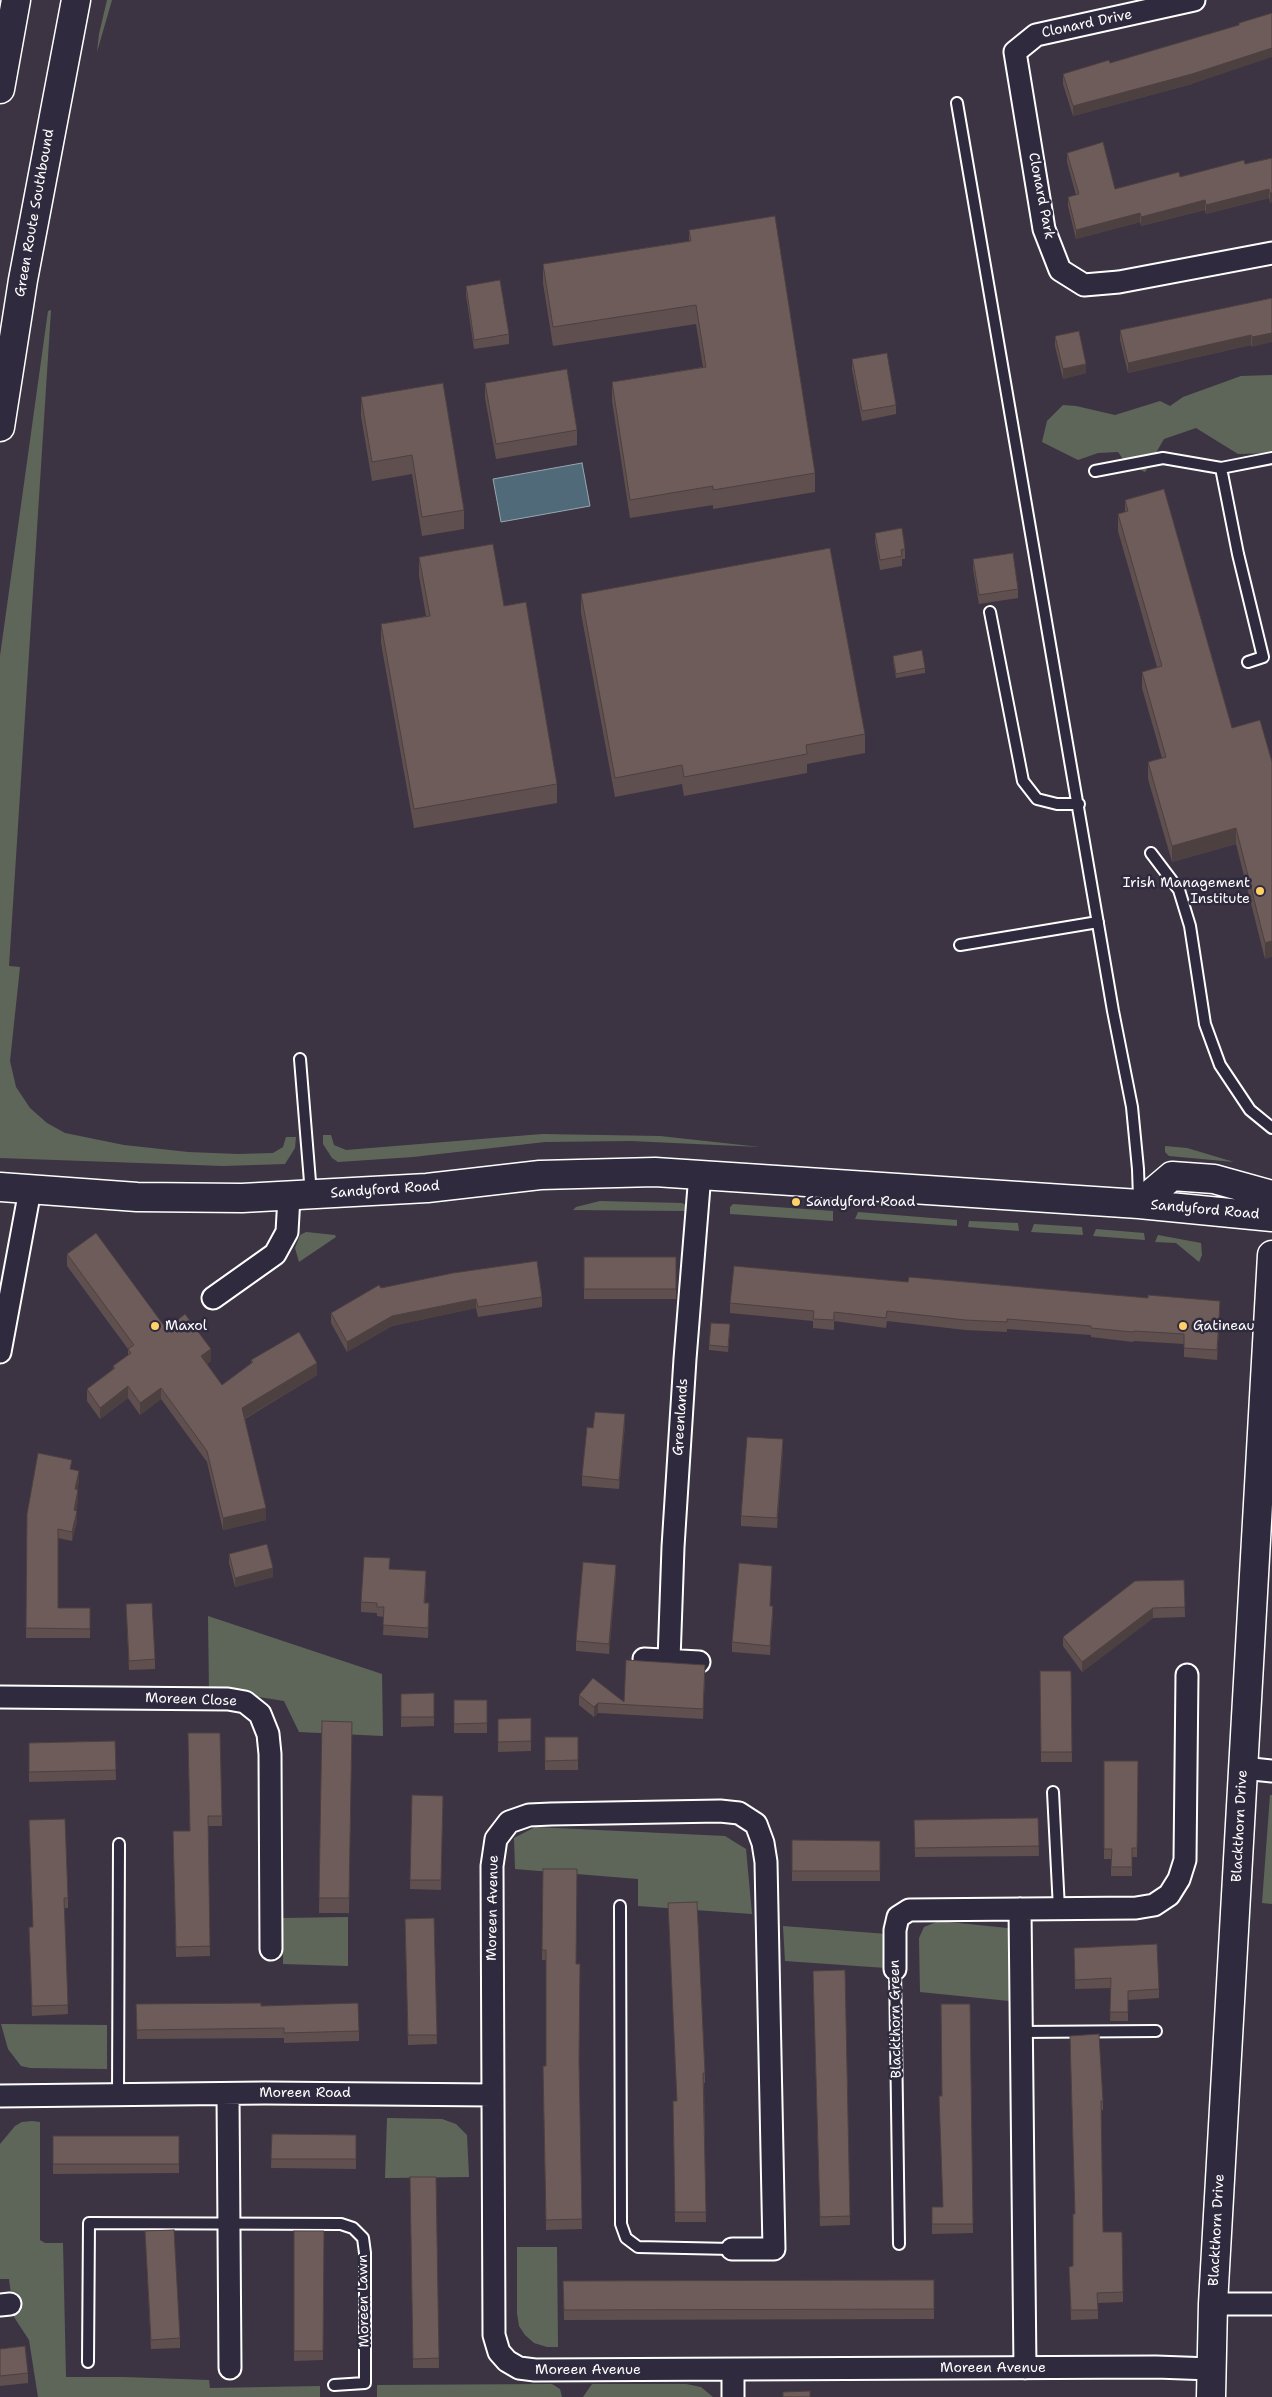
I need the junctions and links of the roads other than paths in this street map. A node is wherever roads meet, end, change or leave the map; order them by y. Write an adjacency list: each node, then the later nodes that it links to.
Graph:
1 (16, 0): 5 (main road)
2 (76, 0): 8 (main road, Green Route Southbound)
3 (1194, 0): 4 (street, Clonard Drive)
4 (1015, 52): 7 (street, Clonard Park)
5 (0, 89)
6 (957, 103): 14 (lane)
7 (1272, 253)
8 (0, 427)
9 (1272, 458): 10 (lane)
10 (1221, 468): 11 (lane); 13 (lane)
11 (1095, 471)
12 (990, 612): 14 (lane)
13 (1248, 662)
14 (1079, 804): 16 (lane)
15 (1151, 853): 19 (lane)
16 (1098, 922): 17 (lane); 25 (lane)
17 (960, 945)
18 (300, 1059): 23 (lane)
19 (1272, 1128)
20 (700, 1174): 23 (main road, Sandyford Road); 25 (main road, Sandyford Road); 32 (street, Greenlands)
21 (0, 1187): 22 (main road, Sandyford Road)
22 (30, 1190): 23 (main road, Sandyford Road); 29 (street)
23 (300, 1196): 28 (street)
24 (1272, 1196): 25 (main road, Sandyford Road)
25 (1139, 1204): 26 (main road, Sandyford Road)
26 (1272, 1217)
27 (1272, 1255): 30 (main road, Blackthorn Drive)
28 (213, 1298)
29 (0, 1352)
30 (1268, 1359): 36 (main road, Blackthorn Drive)
31 (644, 1659): 32 (street)
32 (669, 1660): 33 (street)
33 (700, 1662)
34 (1187, 1675): 42 (street, Blackthorn Green)
35 (0, 1698): 43 (street, Moreen Close)
36 (1243, 1768): 37 (street); 54 (main road, Blackthorn Drive)
37 (1272, 1771)
38 (1052, 1792): 42 (lane)
39 (119, 1844): 47 (lane)
40 (620, 1906): 53 (lane, Moreen Avenue)
41 (1020, 1909): 42 (street, Blackthorn Green); 44 (street, Blackthorn Green); 46 (street)
42 (1059, 1909)
43 (270, 1949)
44 (895, 1969): 52 (lane, Blackthorn Green)
45 (1156, 2031): 46 (lane)
46 (1021, 2032): 58 (street)
47 (118, 2094): 48 (street, Moreen Road); 50 (street, Moreen Road)
48 (228, 2094): 49 (street, Moreen Road); 51 (street)
49 (493, 2095): 53 (street, Moreen Avenue); 60 (street, Moreen Avenue)
50 (0, 2096)
51 (229, 2223): 56 (lane, Moreen Lawn); 57 (street); 61 (lane, Moreen Lawn)
52 (899, 2244)
53 (732, 2249)
54 (1213, 2304): 55 (street); 59 (main road, Blackthorn Drive)
55 (1272, 2304)
56 (88, 2362)
57 (230, 2368)
58 (1025, 2368): 59 (street, Moreen Avenue); 60 (street, Moreen Avenue)
59 (1211, 2369): 63 (main road, Blackthorn Drive)
60 (733, 2370): 62 (street)
61 (334, 2385)
62 (733, 2397)
63 (1211, 2397)

